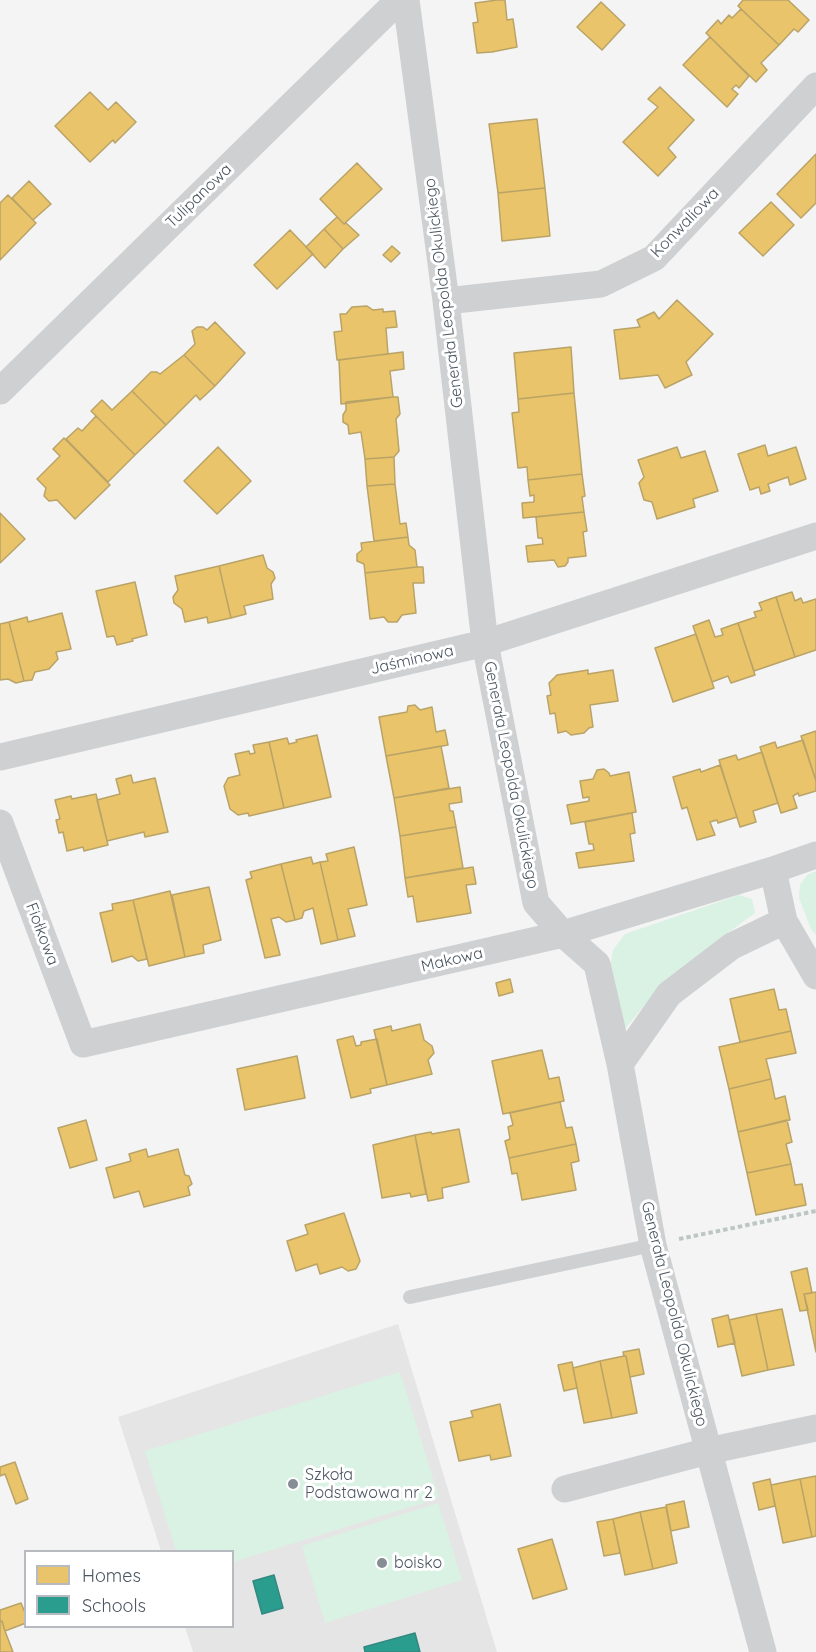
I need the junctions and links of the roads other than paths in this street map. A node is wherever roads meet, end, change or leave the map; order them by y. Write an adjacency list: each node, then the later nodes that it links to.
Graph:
1 (399, 0): 5 (street, Tulipanowa)
2 (406, 0): 4 (street, Generała Leopolda Okulickiego)
3 (816, 86): 4 (street, Konwaliowa)
4 (446, 301): 7 (street, Generała Leopolda Okulickiego)
5 (0, 391)
6 (816, 536): 7 (street, Jaśminowa)
7 (484, 643): 8 (street, Jaśminowa); 13 (street, Generała Leopolda Okulickiego)
8 (0, 757)
9 (0, 824): 15 (street, Fiołkowa)
10 (816, 855): 11 (street, Makowa)
11 (773, 870): 12 (street); 13 (street, Makowa)
12 (784, 921): 14 (street); 16 (street)
13 (563, 934): 15 (street, Makowa); 16 (street, Generała Leopolda Okulickiego)
14 (816, 976)
15 (83, 1044)
16 (620, 1064): 17 (street, Generała Leopolda Okulickiego)
17 (653, 1245): 18 (lane); 20 (street, Generała Leopolda Okulickiego)
18 (410, 1297)
19 (816, 1428): 20 (street)
20 (708, 1451): 21 (street); 22 (street, Generała Leopolda Okulickiego)
21 (565, 1489)
22 (763, 1652)

